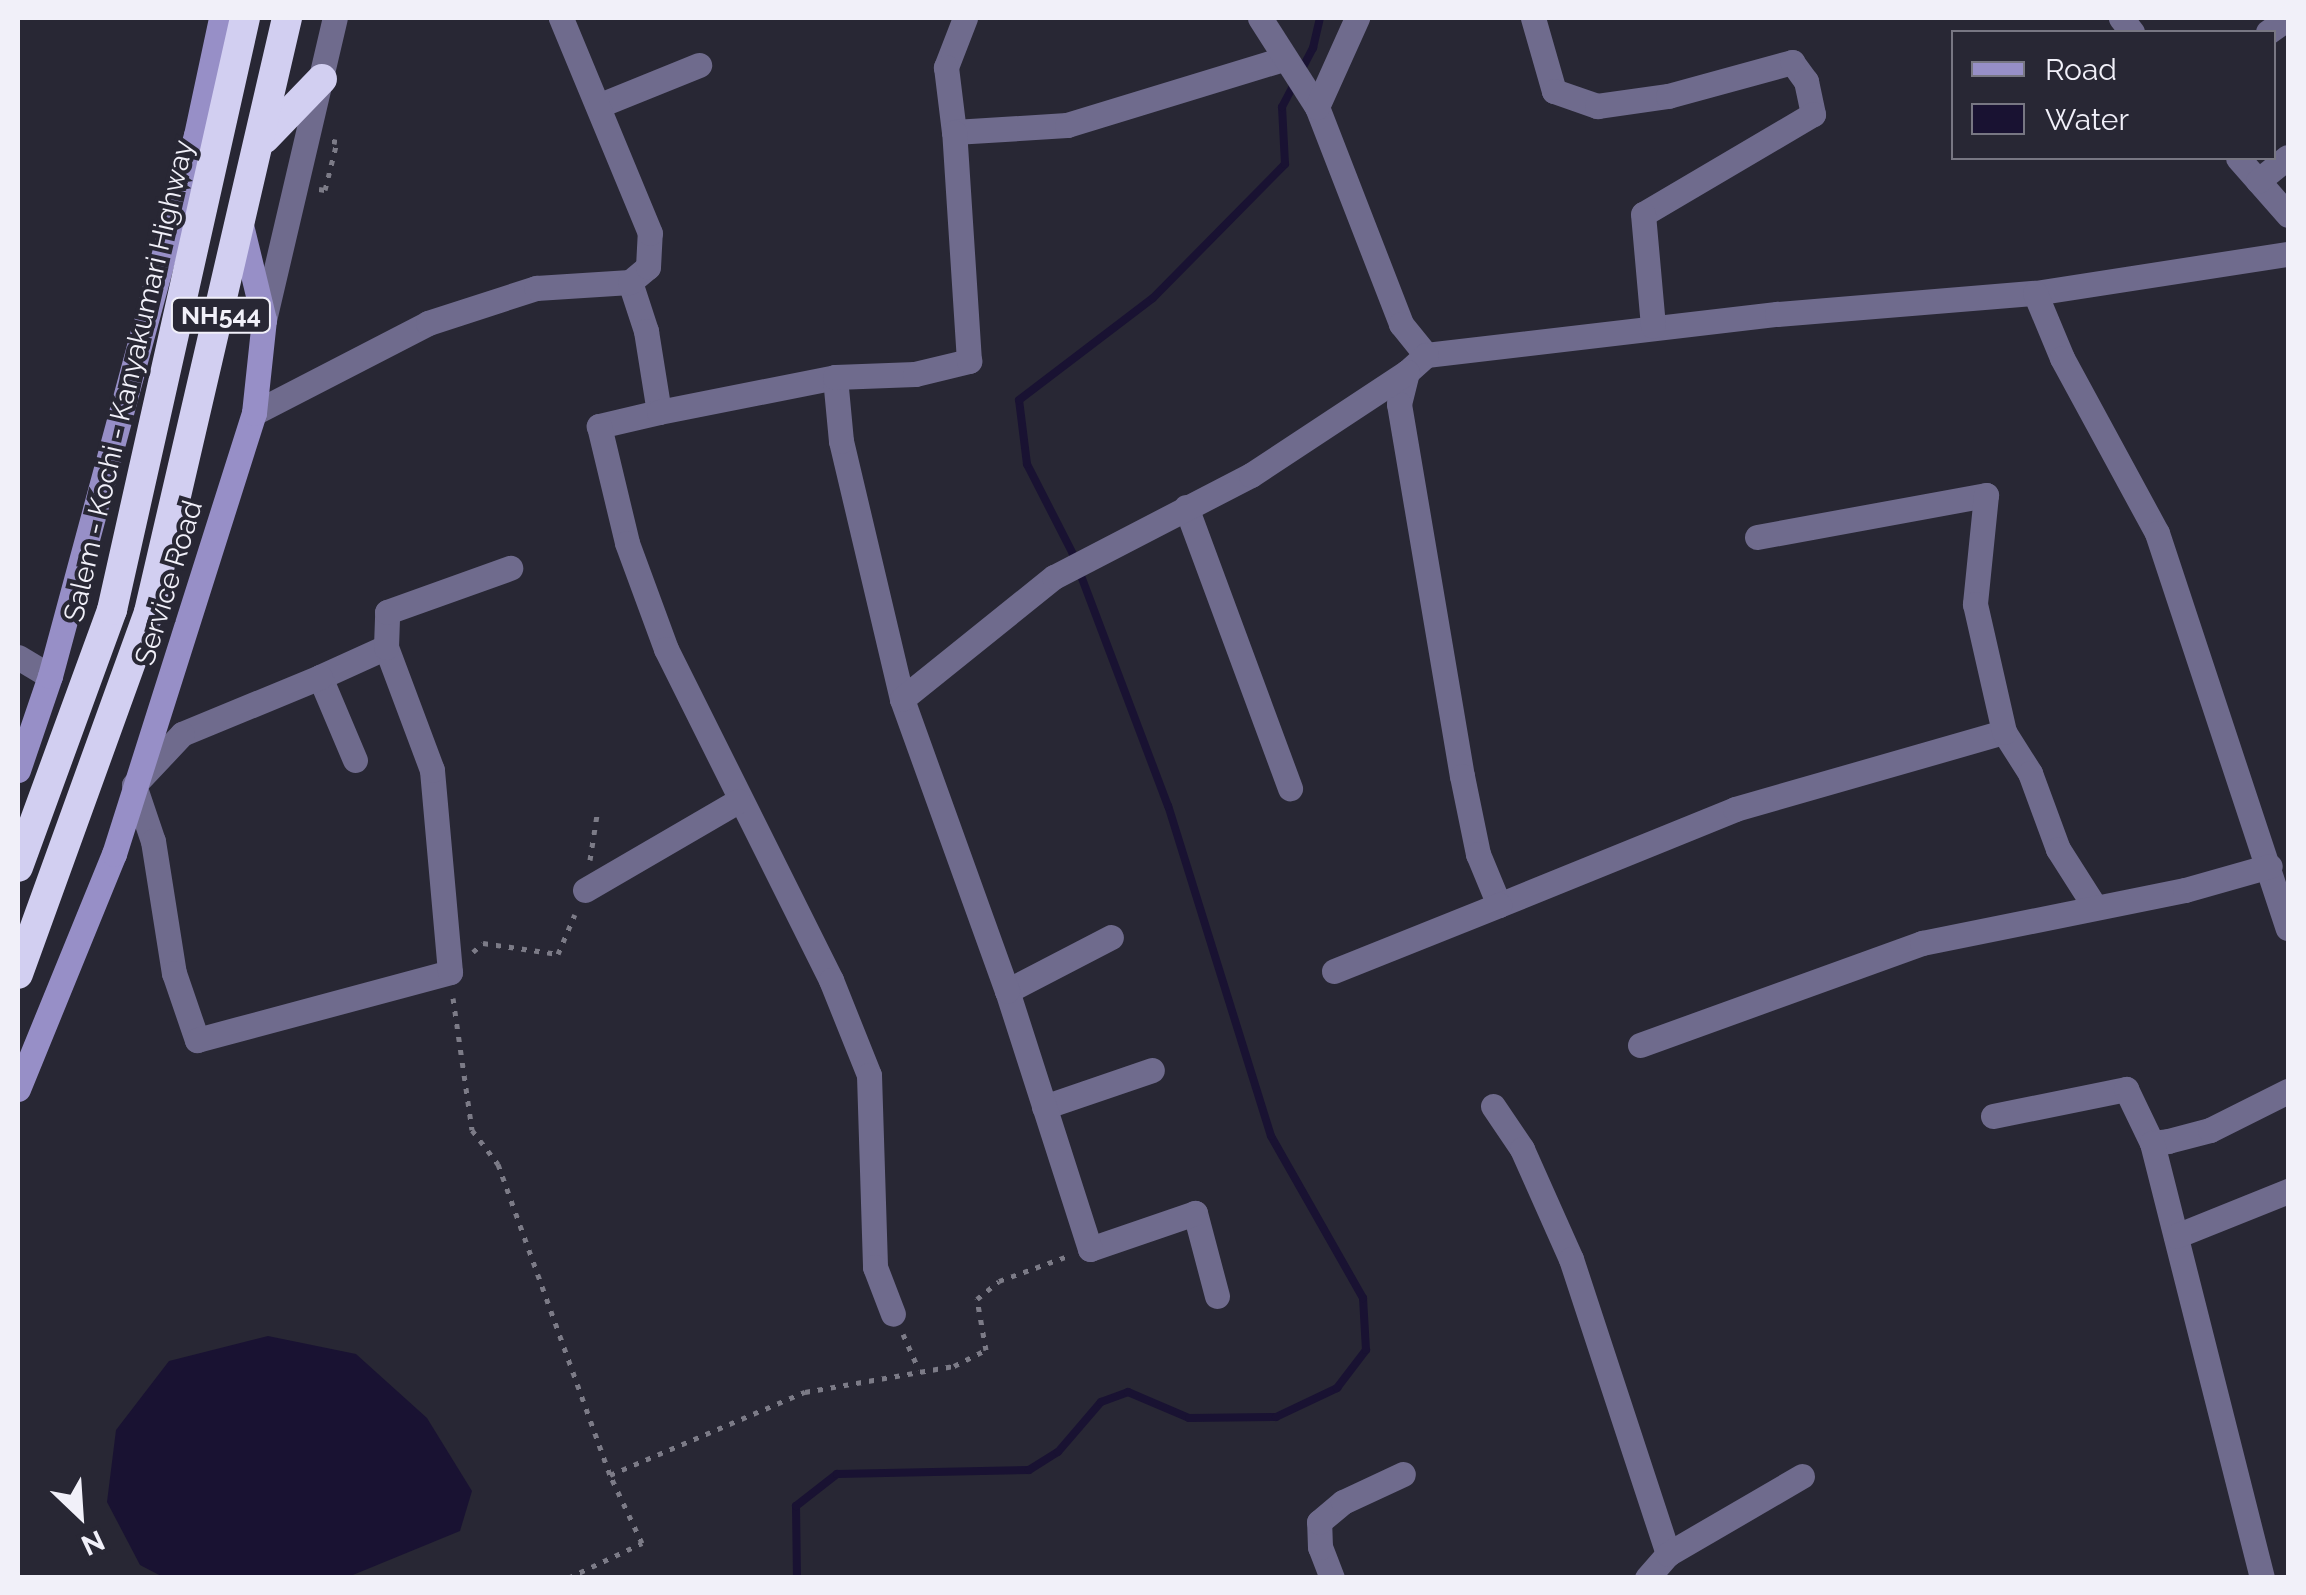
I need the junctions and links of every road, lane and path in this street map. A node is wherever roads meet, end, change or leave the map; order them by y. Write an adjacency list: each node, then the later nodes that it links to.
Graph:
1 (221, 18): 37 (street)
2 (246, 18): 48 (highway, Salem - Kochi - Kanyakumari Highway / NH544)
3 (287, 18): 15 (highway, NH544)
4 (334, 18): 11 (street, Service Road)
5 (561, 18): 13 (street)
6 (965, 18): 14 (street)
7 (1260, 18): 12 (street)
8 (1357, 18): 12 (street)
9 (1533, 18): 27 (street)
10 (699, 64): 13 (street)
11 (322, 79): 15 (highway); 26 (street, Service Road)
12 (1299, 81): 14 (street); 28 (street)
13 (600, 105): 24 (street)
14 (954, 132): 29 (street)
15 (264, 138): 22 (highway, NH544)
16 (337, 142): 20 (path)
17 (2288, 156): 19 (street)
18 (2240, 160): 19 (street)
19 (2258, 181): 21 (street)
20 (325, 190)
21 (2288, 215)
22 (242, 229): 26 (street); 56 (highway, NH544)
23 (2288, 254): 25 (street)
24 (630, 282): 30 (street); 31 (street)
25 (2035, 293): 27 (street); 47 (street)
26 (264, 320): 31 (street, Service Road)
27 (1653, 326): 28 (street)
28 (1416, 363): 32 (street); 50 (street)
29 (835, 377): 30 (street); 39 (street)
30 (659, 412): 45 (street)
31 (254, 413): 43 (street, Service Road)
32 (1186, 508): 39 (street); 44 (street)
33 (1757, 538): 40 (street)
34 (510, 568): 35 (street)
35 (386, 647): 38 (street); 55 (street)
36 (18, 657): 37 (street)
37 (50, 676): 42 (street)
38 (320, 677): 41 (street); 43 (street)
39 (902, 699): 57 (street)
40 (2004, 732): 50 (street); 51 (street)
41 (355, 760)
42 (18, 770)
43 (134, 785): 55 (street); 60 (street, Service Road)
44 (1290, 788)
45 (738, 802): 49 (street); 70 (street)
46 (597, 815): 49 (path)
47 (2270, 866): 51 (street); 52 (street)
48 (18, 867)
49 (585, 890): 55 (path)
50 (1499, 905): 54 (street)
51 (2095, 906): 58 (street)
52 (2288, 928)
53 (1111, 937): 57 (street)
54 (1334, 971)
55 (450, 972): 73 (path)
56 (18, 974)
57 (1007, 991): 63 (street)
58 (1640, 1045)
59 (1152, 1070): 63 (street)
60 (18, 1089)
61 (2288, 1091): 65 (street)
62 (1493, 1106): 75 (street)
63 (1044, 1107): 68 (street)
64 (1993, 1116): 65 (street)
65 (2152, 1143): 67 (street)
66 (2288, 1191): 67 (street)
67 (2176, 1236): 79 (street)
68 (1090, 1249): 69 (street); 71 (path)
69 (1217, 1296)
70 (893, 1314): 71 (path)
71 (919, 1371): 73 (path)
72 (1403, 1474): 77 (street)
73 (610, 1476): 76 (path)
74 (1802, 1476): 75 (street)
75 (1668, 1554): 78 (street)
76 (568, 1578)
77 (1332, 1578)
78 (1647, 1578)
79 (2262, 1578)

